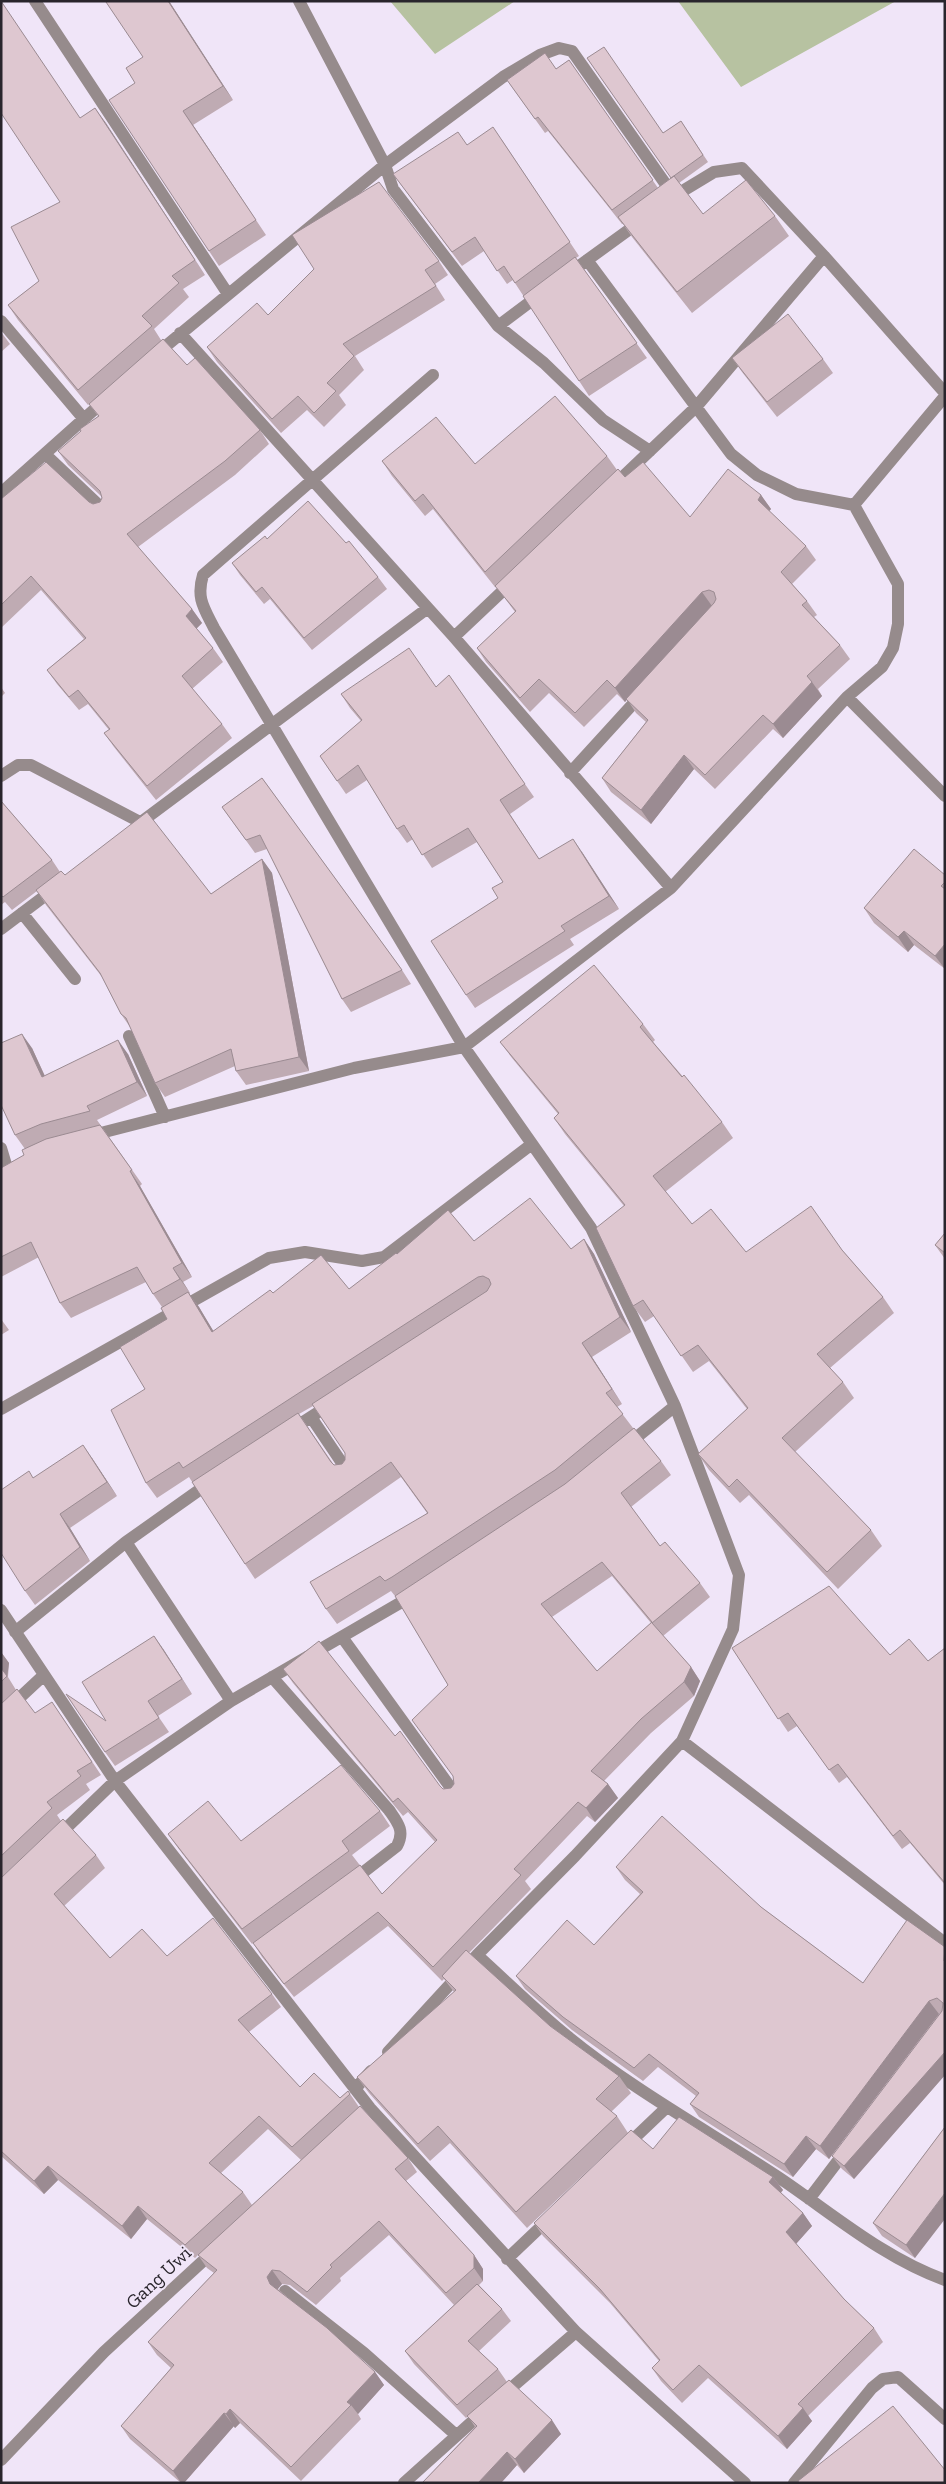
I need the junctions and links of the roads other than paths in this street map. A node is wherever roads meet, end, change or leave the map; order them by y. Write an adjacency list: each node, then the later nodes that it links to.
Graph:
1 (35, 1): 7 (street)
2 (299, 1): 3 (street)
3 (385, 165): 4 (street); 7 (street); 9 (street)
4 (674, 196): 5 (street); 6 (street)
5 (824, 256): 14 (street); 15 (street)
6 (587, 260): 9 (street); 15 (street)
7 (228, 294): 10 (street)
8 (1, 322): 16 (street)
9 (498, 326): 17 (street)
10 (180, 333): 11 (street); 19 (street)
11 (143, 366)
12 (434, 375): 19 (street)
13 (114, 392): 16 (street)
14 (945, 395): 22 (street)
15 (696, 408): 17 (street); 22 (street)
16 (84, 419): 18 (street)
17 (650, 451): 21 (street)
18 (45, 454): 20 (street); 23 (street)
19 (313, 481): 25 (street); 29 (street)
20 (1, 493)
21 (604, 495)
22 (854, 505): 28 (street)
23 (104, 510)
24 (519, 575): 26 (street)
25 (428, 608): 26 (street); 29 (street)
26 (454, 637): 30 (street)
27 (650, 685): 30 (street)
28 (846, 698): 32 (street); 36 (street)
29 (271, 723): 33 (street); 41 (street)
30 (570, 773): 36 (street)
31 (1, 776): 33 (street)
32 (945, 796)
33 (140, 822): 34 (street)
34 (125, 834)
35 (62, 882): 37 (street)
36 (671, 888): 41 (street)
37 (22, 913): 38 (street); 39 (street)
38 (1, 929)
39 (75, 979)
40 (129, 1036): 42 (street)
41 (464, 1047): 42 (street); 44 (street)
42 (165, 1117): 43 (street)
43 (72, 1141)
44 (532, 1144): 49 (street); 50 (street)
45 (1, 1148): 47 (street)
46 (22, 1160): 47 (street)
47 (4, 1169)
48 (344, 1395): 51 (street)
49 (675, 1406): 53 (street); 65 (street)
50 (1, 1409)
51 (311, 1417): 52 (street); 54 (street)
52 (279, 1437)
53 (620, 1450)
54 (348, 1472)
55 (223, 1474): 56 (street)
56 (126, 1542): 59 (street); 63 (street)
57 (423, 1588): 60 (street)
58 (2, 1612): 59 (street)
59 (15, 1632): 61 (street)
60 (342, 1637): 62 (street); 67 (street)
61 (44, 1675): 64 (street); 66 (street)
62 (272, 1677): 63 (street); 69 (street)
63 (231, 1701): 66 (street)
64 (1, 1715)
65 (682, 1741): 70 (street); 71 (street)
66 (115, 1781): 68 (street); 72 (street)
67 (456, 1795)
68 (51, 1842)
69 (338, 1892)
70 (945, 1944)
71 (477, 1955): 72 (street); 73 (street)
72 (355, 2089): 79 (street)
73 (667, 2107): 75 (street); 76 (street)
74 (856, 2136): 76 (street)
75 (618, 2154)
76 (809, 2198): 80 (street)
77 (556, 2213): 79 (street)
78 (226, 2240): 85 (street, Gang Uwi)
79 (507, 2259): 82 (street)
80 (945, 2280)
81 (285, 2291): 84 (street)
82 (576, 2332): 84 (street); 87 (street)
83 (945, 2419): 88 (street)
84 (456, 2435): 86 (street)
85 (1, 2460)
86 (404, 2483)
87 (745, 2483)
88 (794, 2483)

